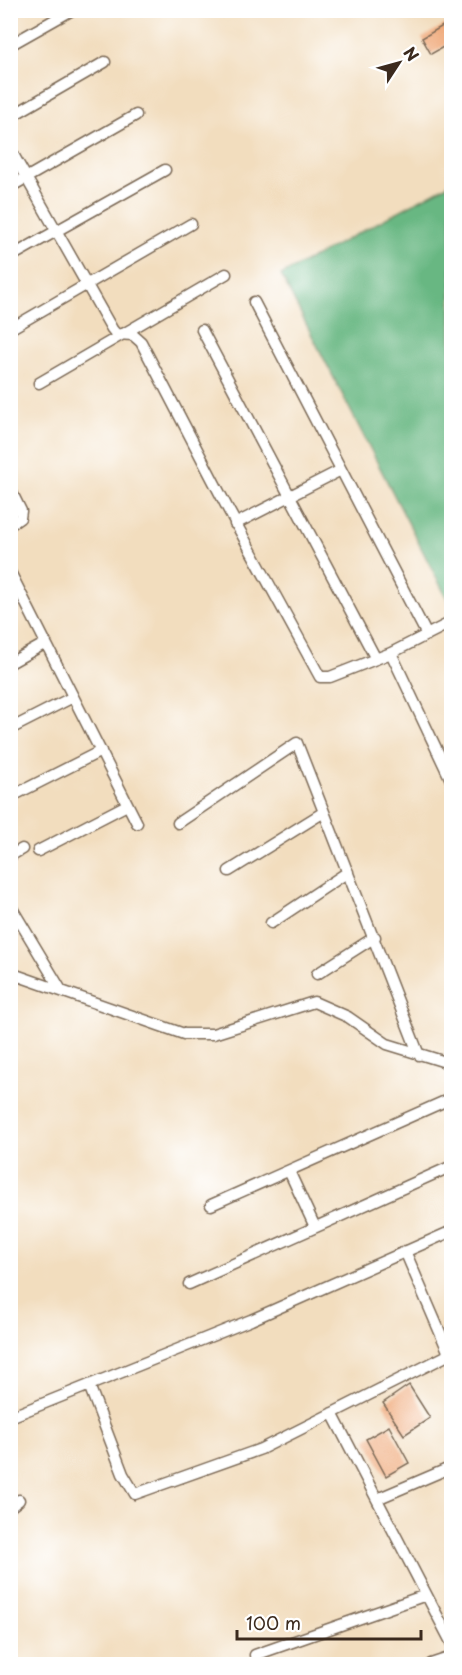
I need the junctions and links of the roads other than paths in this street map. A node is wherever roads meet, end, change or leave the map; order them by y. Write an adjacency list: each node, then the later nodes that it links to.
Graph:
1 (72, 10): 2 (street)
2 (10, 45)
3 (105, 62): 5 (street)
4 (136, 115): 8 (street)
5 (10, 117)
6 (10, 149): 8 (street)
7 (165, 170): 11 (street)
8 (27, 178): 9 (street); 11 (street)
9 (10, 187)
10 (191, 224): 14 (street)
11 (57, 232): 12 (street); 14 (street)
12 (10, 257)
13 (226, 274): 18 (street)
14 (87, 285): 16 (street); 18 (street)
15 (254, 302): 20 (street)
16 (10, 329)
17 (202, 330): 22 (street)
18 (121, 335): 19 (street); 23 (street)
19 (39, 383)
20 (341, 470): 22 (street); 28 (street)
21 (10, 489): 24 (street)
22 (290, 496): 23 (street); 31 (street)
23 (235, 524): 31 (street)
24 (10, 525)
25 (10, 572): 26 (street)
26 (15, 592): 29 (street)
27 (448, 624): 28 (street)
28 (427, 634): 30 (street)
29 (46, 643): 32 (street); 33 (street)
30 (391, 653): 31 (street); 36 (street)
31 (376, 659)
32 (10, 663)
33 (74, 697): 34 (street); 35 (street)
34 (10, 729)
35 (101, 751): 37 (street); 38 (street)
36 (452, 782)
37 (18, 793)
38 (127, 805): 40 (street); 43 (street)
39 (324, 812): 41 (street); 45 (street); 46 (street)
40 (137, 823)
41 (178, 823)
42 (22, 849): 44 (street)
43 (38, 851)
44 (10, 856)
45 (229, 871)
46 (348, 872): 48 (street); 49 (street)
47 (10, 905): 52 (street)
48 (271, 923)
49 (375, 937): 51 (street); 53 (street)
50 (10, 973): 52 (street)
51 (317, 974)
52 (61, 990): 53 (street)
53 (419, 1055): 54 (street)
54 (452, 1064)
55 (452, 1098): 57 (street)
56 (452, 1166): 59 (street)
57 (289, 1171): 58 (street); 59 (street)
58 (211, 1205)
59 (315, 1227): 62 (street)
60 (452, 1231): 61 (street)
61 (405, 1251): 63 (street); 64 (street)
62 (189, 1284)
63 (450, 1350): 65 (street)
64 (89, 1385): 65 (street); 66 (street)
65 (332, 1413): 68 (street)
66 (10, 1417)
67 (452, 1467): 68 (street)
68 (377, 1499): 69 (street)
69 (426, 1595): 70 (street); 71 (street)
70 (452, 1644)
71 (255, 1655)
72 (452, 1658): 73 (street)
73 (430, 1665)

